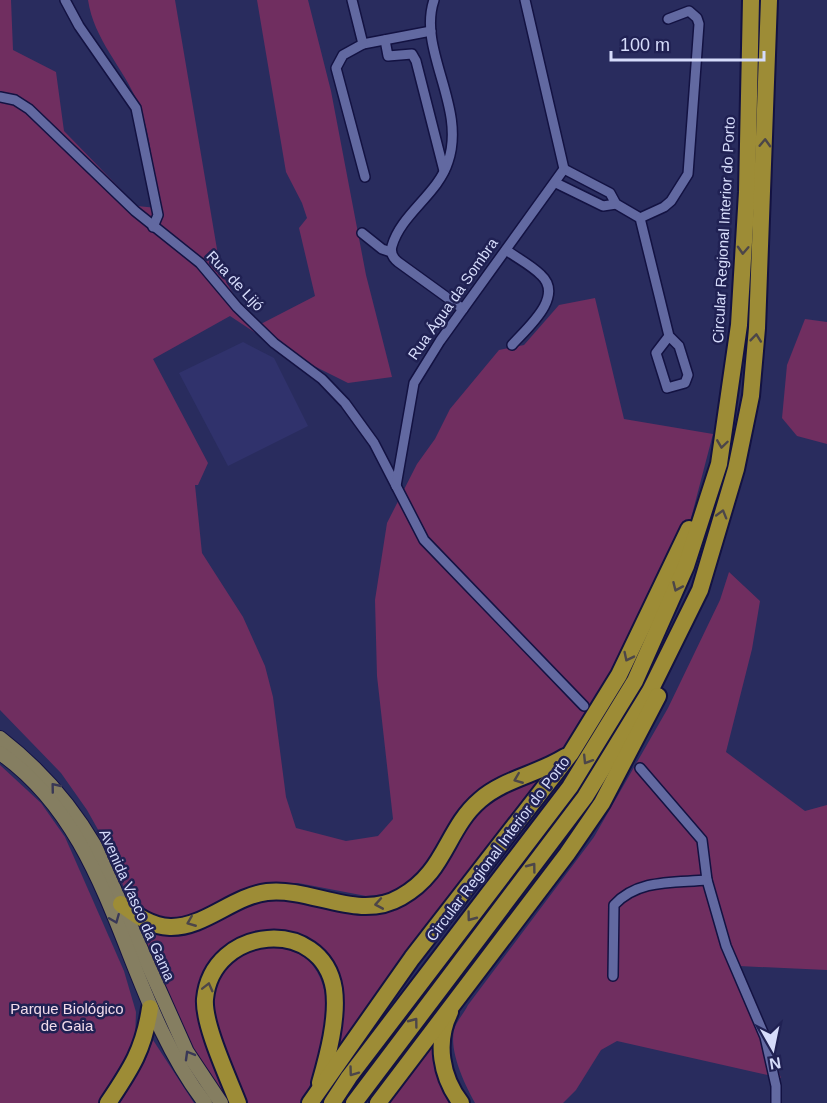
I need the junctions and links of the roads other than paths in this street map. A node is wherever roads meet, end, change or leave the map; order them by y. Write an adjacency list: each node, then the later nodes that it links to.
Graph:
1 (65, 0): 18 (street)
2 (352, 0): 10 (street)
3 (434, 0): 8 (street)
4 (525, 0): 12 (street)
5 (751, 0): 26 (highway, Circular Regional Interior do Porto, one-way to 26)
6 (769, 0): 27 (highway, one-way to 6)
7 (668, 19): 17 (street)
8 (431, 31): 9 (street); 13 (street)
9 (385, 40): 10 (street); 13 (street)
10 (363, 44): 14 (street)
11 (0, 97): 18 (street, Rua de Lijó)
12 (564, 169): 15 (street, Rua Água da Sombra); 16 (street)
13 (444, 171): 21 (street)
14 (365, 177)
15 (556, 183): 16 (street); 20 (street, Rua Água da Sombra)
16 (616, 204): 17 (street)
17 (640, 218): 23 (street)
18 (153, 227): 25 (street, Rua de Lijó)
19 (363, 233): 21 (street)
20 (506, 250): 22 (street, Rua Água da Sombra); 24 (street)
21 (391, 252): 22 (street)
22 (463, 309): 25 (street, Rua Água da Sombra)
23 (669, 336): 23 (street)
24 (512, 345)
25 (396, 486): 28 (street)
26 (704, 513): 31 (highway, one-way to 31); 43 (highway, Circular Regional Interior do Porto, one-way to 43)
27 (700, 590): 36 (highway); 44 (highway, one-way to 27)
28 (584, 706)
29 (0, 738): 34 (main road, Avenida Vasco da Gama, one-way to 29)
30 (0, 753): 37 (main road, Avenida Vasco da Gama, one-way to 37)
31 (571, 753): 34 (highway, one-way to 34); 38 (highway)
32 (640, 768): 33 (street)
33 (707, 880): 35 (street); 47 (street)
34 (121, 904): 41 (main road, Avenida Vasco da Gama, one-way to 34)
35 (613, 976)
36 (458, 995): 45 (highway); 46 (highway)
37 (150, 1008): 39 (highway); 40 (main road, Avenida Vasco da Gama)
38 (313, 1098): 42 (highway, one-way to 38)
39 (108, 1103)
40 (206, 1103)
41 (221, 1103)
42 (238, 1103)
43 (332, 1103)
44 (354, 1103)
45 (378, 1103)
46 (461, 1103)
47 (776, 1103)

